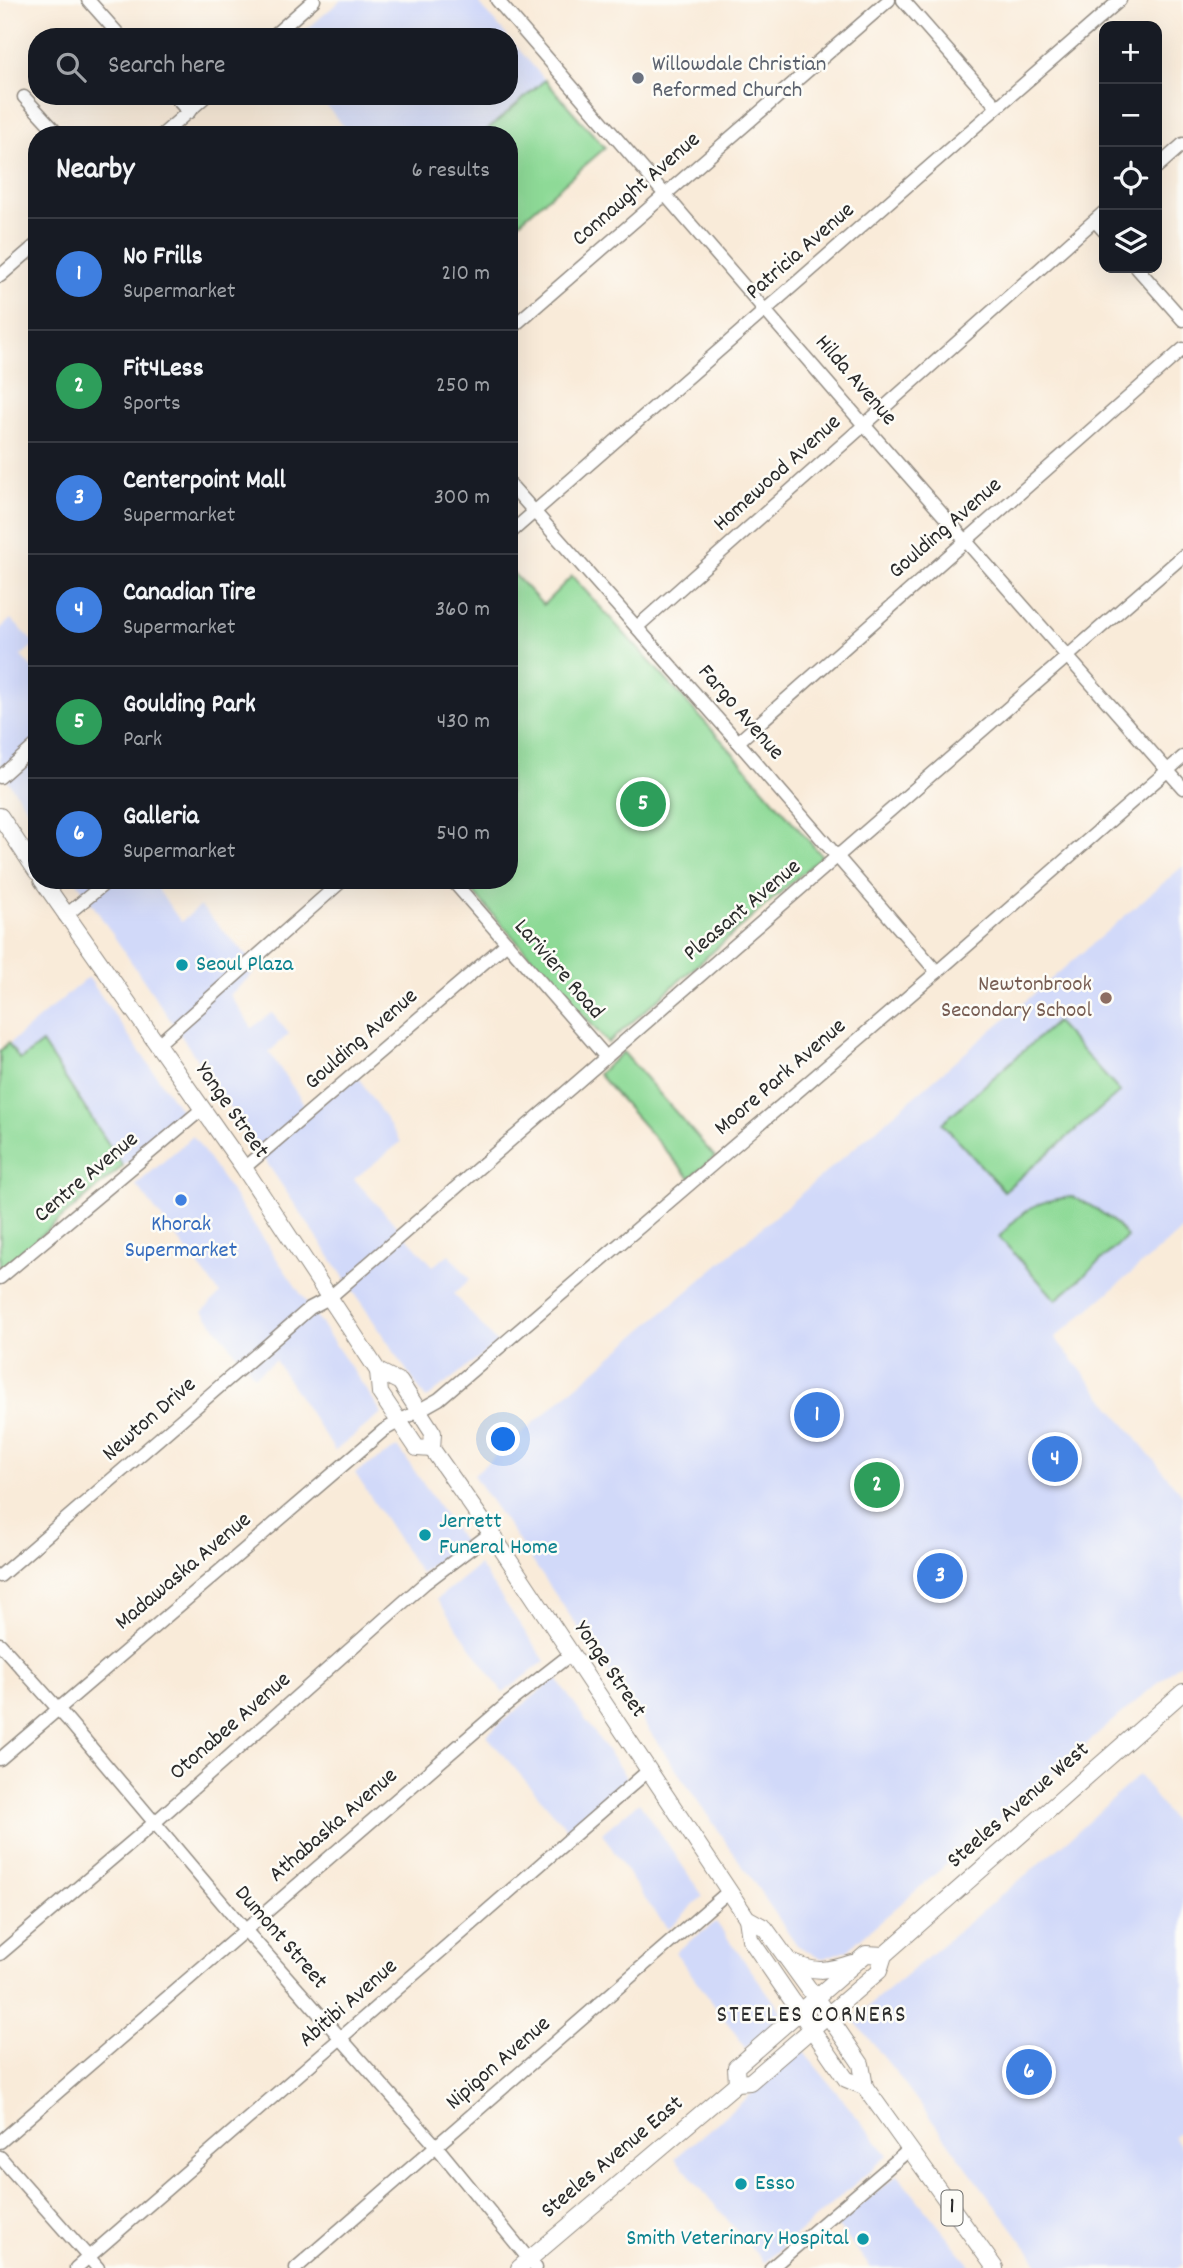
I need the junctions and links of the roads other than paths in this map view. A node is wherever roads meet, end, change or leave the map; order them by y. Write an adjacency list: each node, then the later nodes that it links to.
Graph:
1 (88, 0): 7 (street)
2 (497, 0): 20 (street, Hilda Avenue)
3 (889, 0): 20 (street, Connaught Avenue)
4 (903, 0): 14 (street)
5 (1120, 0): 14 (street, Patricia Avenue)
6 (304, 3): 8 (street)
7 (113, 28)
8 (280, 28)
9 (24, 97): 10 (street)
10 (28, 101)
11 (31, 105): 16 (street)
12 (182, 105): 15 (street)
13 (196, 105): 15 (street)
14 (997, 107): 25 (street, Patricia Avenue)
15 (188, 112): 17 (street)
16 (51, 126)
17 (172, 126)
18 (1183, 144): 19 (street)
19 (1162, 163)
20 (666, 194): 25 (street, Hilda Avenue); 27 (street, Connaught Avenue)
21 (1099, 218): 29 (street, Homewood Avenue)
22 (28, 252): 24 (street)
23 (1141, 273): 26 (street)
24 (0, 276)
25 (767, 310): 29 (street, Hilda Avenue); 31 (street, Patricia Avenue)
26 (1183, 320)
27 (518, 322)
28 (1183, 349): 33 (street, Goulding Avenue)
29 (864, 425): 33 (street, Hilda Avenue); 35 (street, Homewood Avenue)
30 (518, 493): 31 (street, Fargo Avenue)
31 (535, 512): 32 (street, Patricia Avenue); 35 (street, Fargo Avenue)
32 (518, 526)
33 (965, 540): 36 (street, Hilda Avenue); 37 (street, Goulding Avenue)
34 (1183, 556): 36 (street, Pleasant Avenue)
35 (637, 627): 37 (street, Fargo Avenue)
36 (1067, 657): 40 (street, Hilda Avenue); 45 (street, Pleasant Avenue)
37 (738, 742): 45 (street, Fargo Avenue)
38 (28, 752): 41 (street)
39 (1183, 757): 40 (street, Moore Park Avenue)
40 (1168, 770): 42 (street, Hilda Avenue); 52 (street, Moore Park Avenue)
41 (0, 776)
42 (1183, 788)
43 (0, 816): 44 (main road)
44 (28, 858)
45 (837, 858): 52 (street, Fargo Avenue); 54 (street, Pleasant Avenue)
46 (48, 889): 50 (main road, Yonge Street)
47 (98, 889): 50 (street)
48 (333, 889): 53 (street)
49 (460, 889): 51 (street, Lariviere Road)
50 (65, 916): 53 (main road, Yonge Street)
51 (507, 943): 54 (street, Lariviere Road); 56 (street, Goulding Avenue)
52 (936, 972): 60 (street, Moore Park Avenue)
53 (157, 1045): 55 (main road, Yonge Street)
54 (605, 1056): 58 (street, Pleasant Avenue)
55 (201, 1110): 56 (main road, Yonge Street); 57 (street, Centre Avenue)
56 (243, 1168): 58 (main road, Yonge Street)
57 (0, 1278)
58 (329, 1297): 59 (main road, Yonge Street); 64 (street, Newton Drive)
59 (379, 1371): 60 (main road, Yonge Street); 61 (main road, Yonge Street)
60 (418, 1409): 61 (street, Moore Park Avenue); 62 (main road, Yonge Street)
61 (399, 1421): 62 (main road, Yonge Street); 68 (street, Madawaska Avenue)
62 (432, 1449): 63 (main road, Yonge Street)
63 (491, 1533): 66 (main road, Yonge Street); 71 (street, Otonabee Avenue)
64 (0, 1576)
65 (0, 1644): 68 (street, Dumont Street)
66 (571, 1654): 70 (main road, Yonge Street); 74 (street, Athabaska Avenue)
67 (1183, 1692): 76 (main road, Steeles Avenue West)
68 (58, 1708): 69 (street, Madawaska Avenue); 71 (street, Dumont Street)
69 (0, 1759)
70 (648, 1771): 72 (main road, Yonge Street); 83 (street, Abitibi Avenue)
71 (154, 1823): 74 (street, Dumont Street); 75 (street, Otonabee Avenue)
72 (729, 1891): 73 (main road, Yonge Street); 87 (street, Nipigon Avenue)
73 (747, 1918): 77 (main road, Yonge Street); 80 (main road, Yonge Street)
74 (246, 1931): 83 (street, Dumont Street); 86 (street, Athabaska Avenue)
75 (0, 1954)
76 (884, 1955): 78 (main road, Steeles Avenue West); 81 (main road, Steeles Avenue West)
77 (787, 1960): 78 (main road); 79 (main road, Yonge Street)
78 (857, 1962): 79 (main road, Steeles Avenue West)
79 (816, 1999): 80 (main road, Steeles Avenue West); 81 (main road, Yonge Street / 1)
80 (801, 2012): 82 (main road, Yonge Street / 1); 84 (main road, Steeles Avenue East)
81 (827, 2014): 82 (main road, Steeles Avenue West); 85 (main road, Yonge Street / 1)
82 (812, 2027): 84 (main road, Steeles Avenue East); 85 (main road, Yonge Street / 1)
83 (341, 2039): 87 (street, Dumont Street); 90 (street, Abitibi Avenue)
84 (737, 2083): 91 (main road, Steeles Avenue East)
85 (865, 2087): 88 (main road, Yonge Street / 1)
86 (0, 2142)
87 (436, 2147): 91 (street, Dumont Street); 94 (street, Nipigon Avenue)
88 (910, 2149): 95 (street); 96 (main road, Yonge Street / 1)
89 (0, 2157): 90 (street)
90 (88, 2258): 92 (street, Abitibi Avenue); 93 (street)
91 (528, 2265)
92 (76, 2268)
93 (98, 2268)
94 (296, 2268)
95 (771, 2268)
96 (995, 2268)

